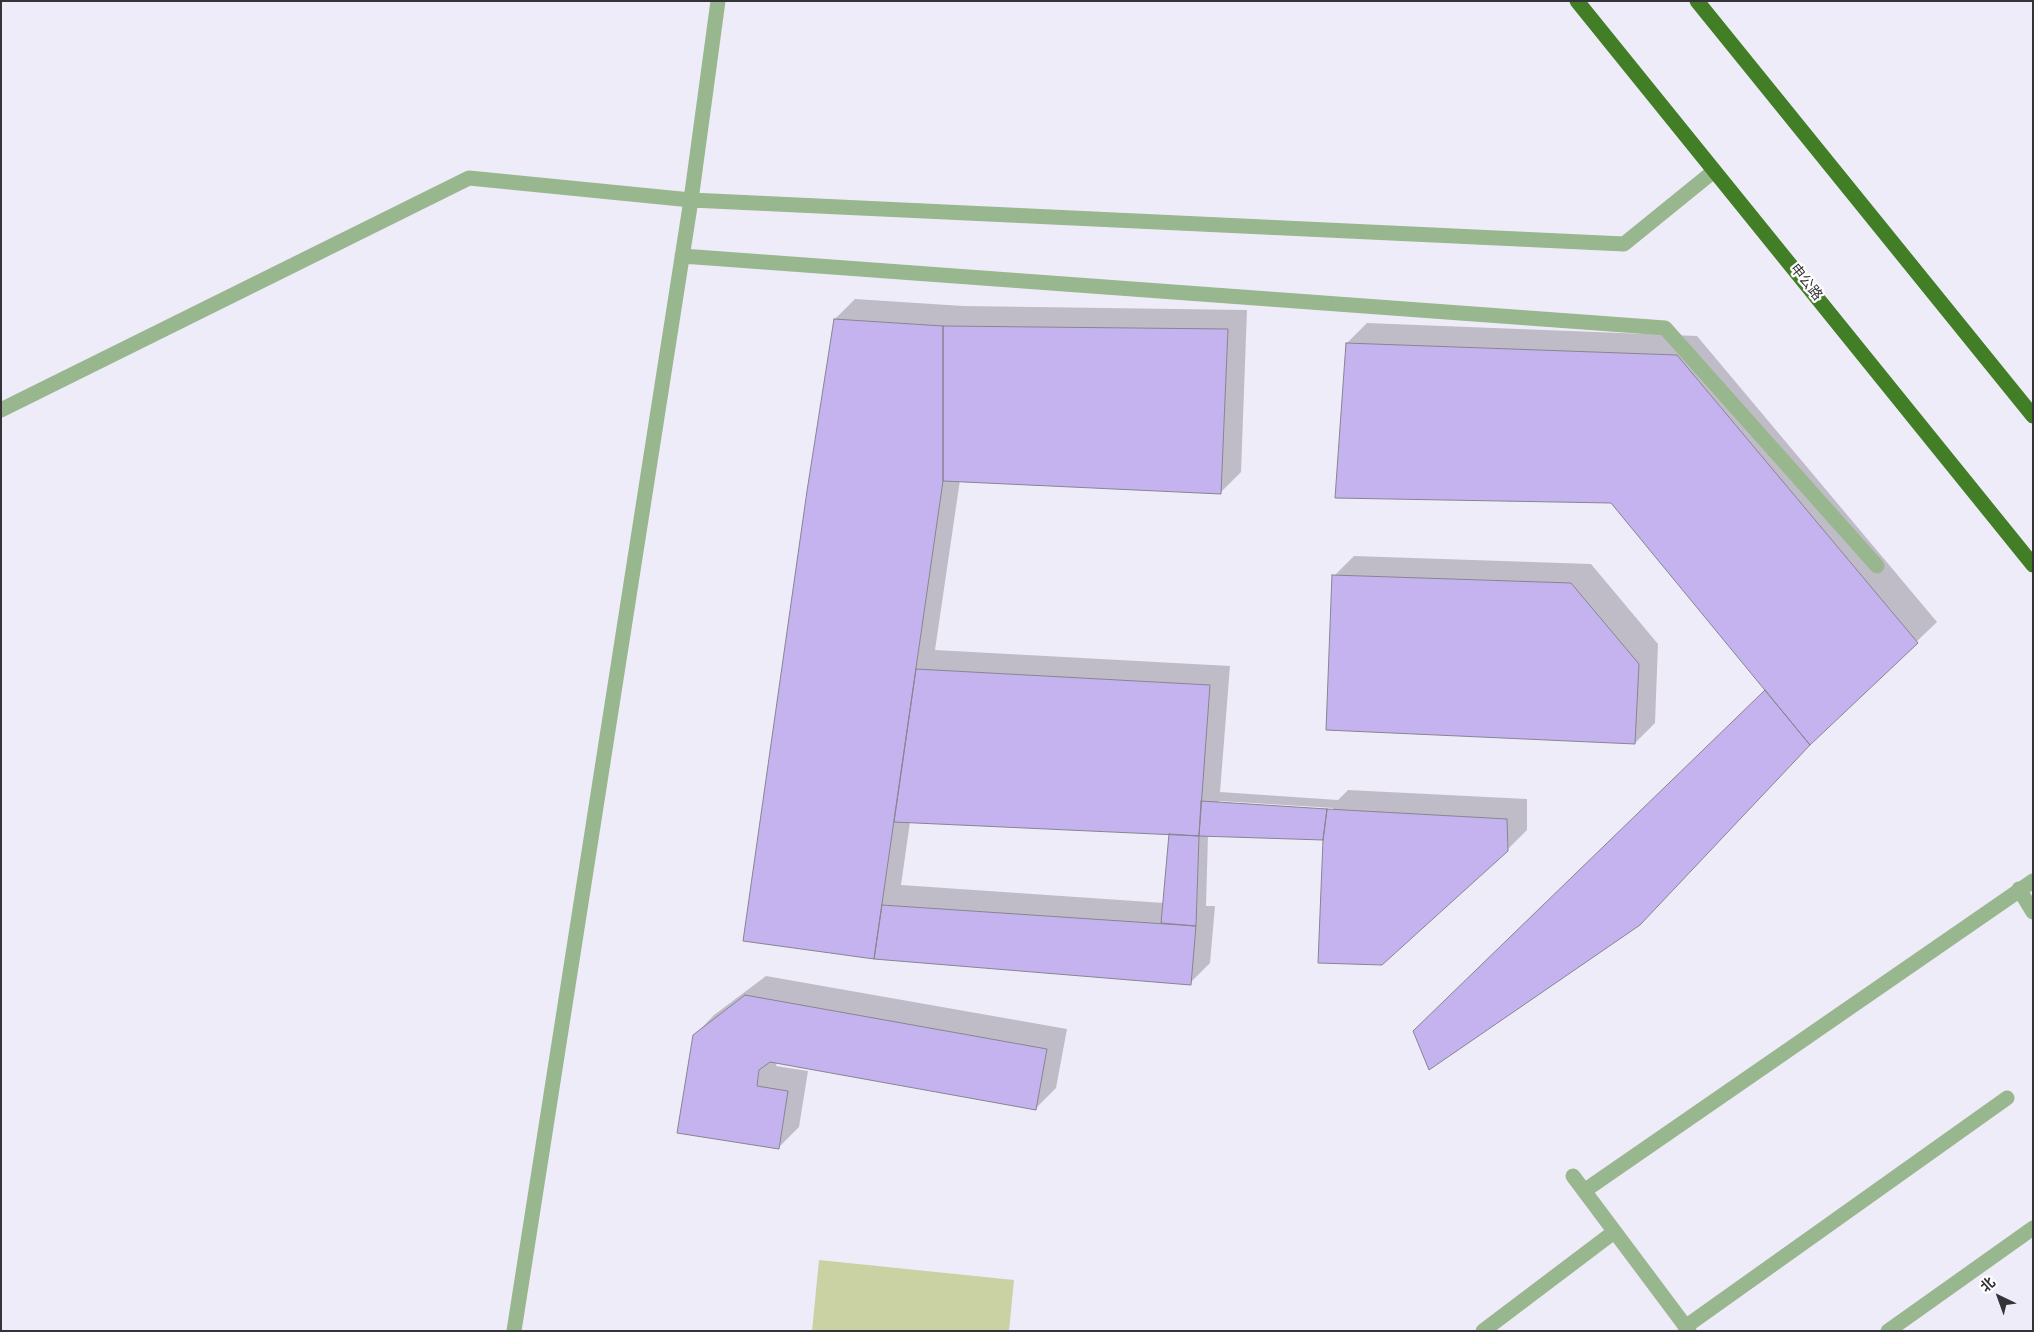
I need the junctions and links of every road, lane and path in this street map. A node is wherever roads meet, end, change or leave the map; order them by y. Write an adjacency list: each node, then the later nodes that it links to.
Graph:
1 (718, 1): 5 (street)
2 (1577, 1): 4 (highway, 申公路)
3 (1697, 1): 8 (highway)
4 (1714, 171): 5 (street); 10 (highway, 申公路)
5 (691, 200): 6 (street); 7 (street)
6 (682, 256): 9 (street); 20 (street)
7 (1, 410)
8 (2033, 416)
9 (1877, 566)
10 (2033, 566)
11 (2033, 881): 12 (street)
12 (2019, 889): 13 (street); 16 (street)
13 (2033, 912)
14 (2008, 1098): 19 (street)
15 (1573, 1176): 16 (street)
16 (1584, 1191): 18 (street)
17 (2033, 1228): 22 (street)
18 (1614, 1232): 19 (street); 21 (street)
19 (1687, 1329)
20 (514, 1331)
21 (1483, 1331)
22 (1888, 1331)

